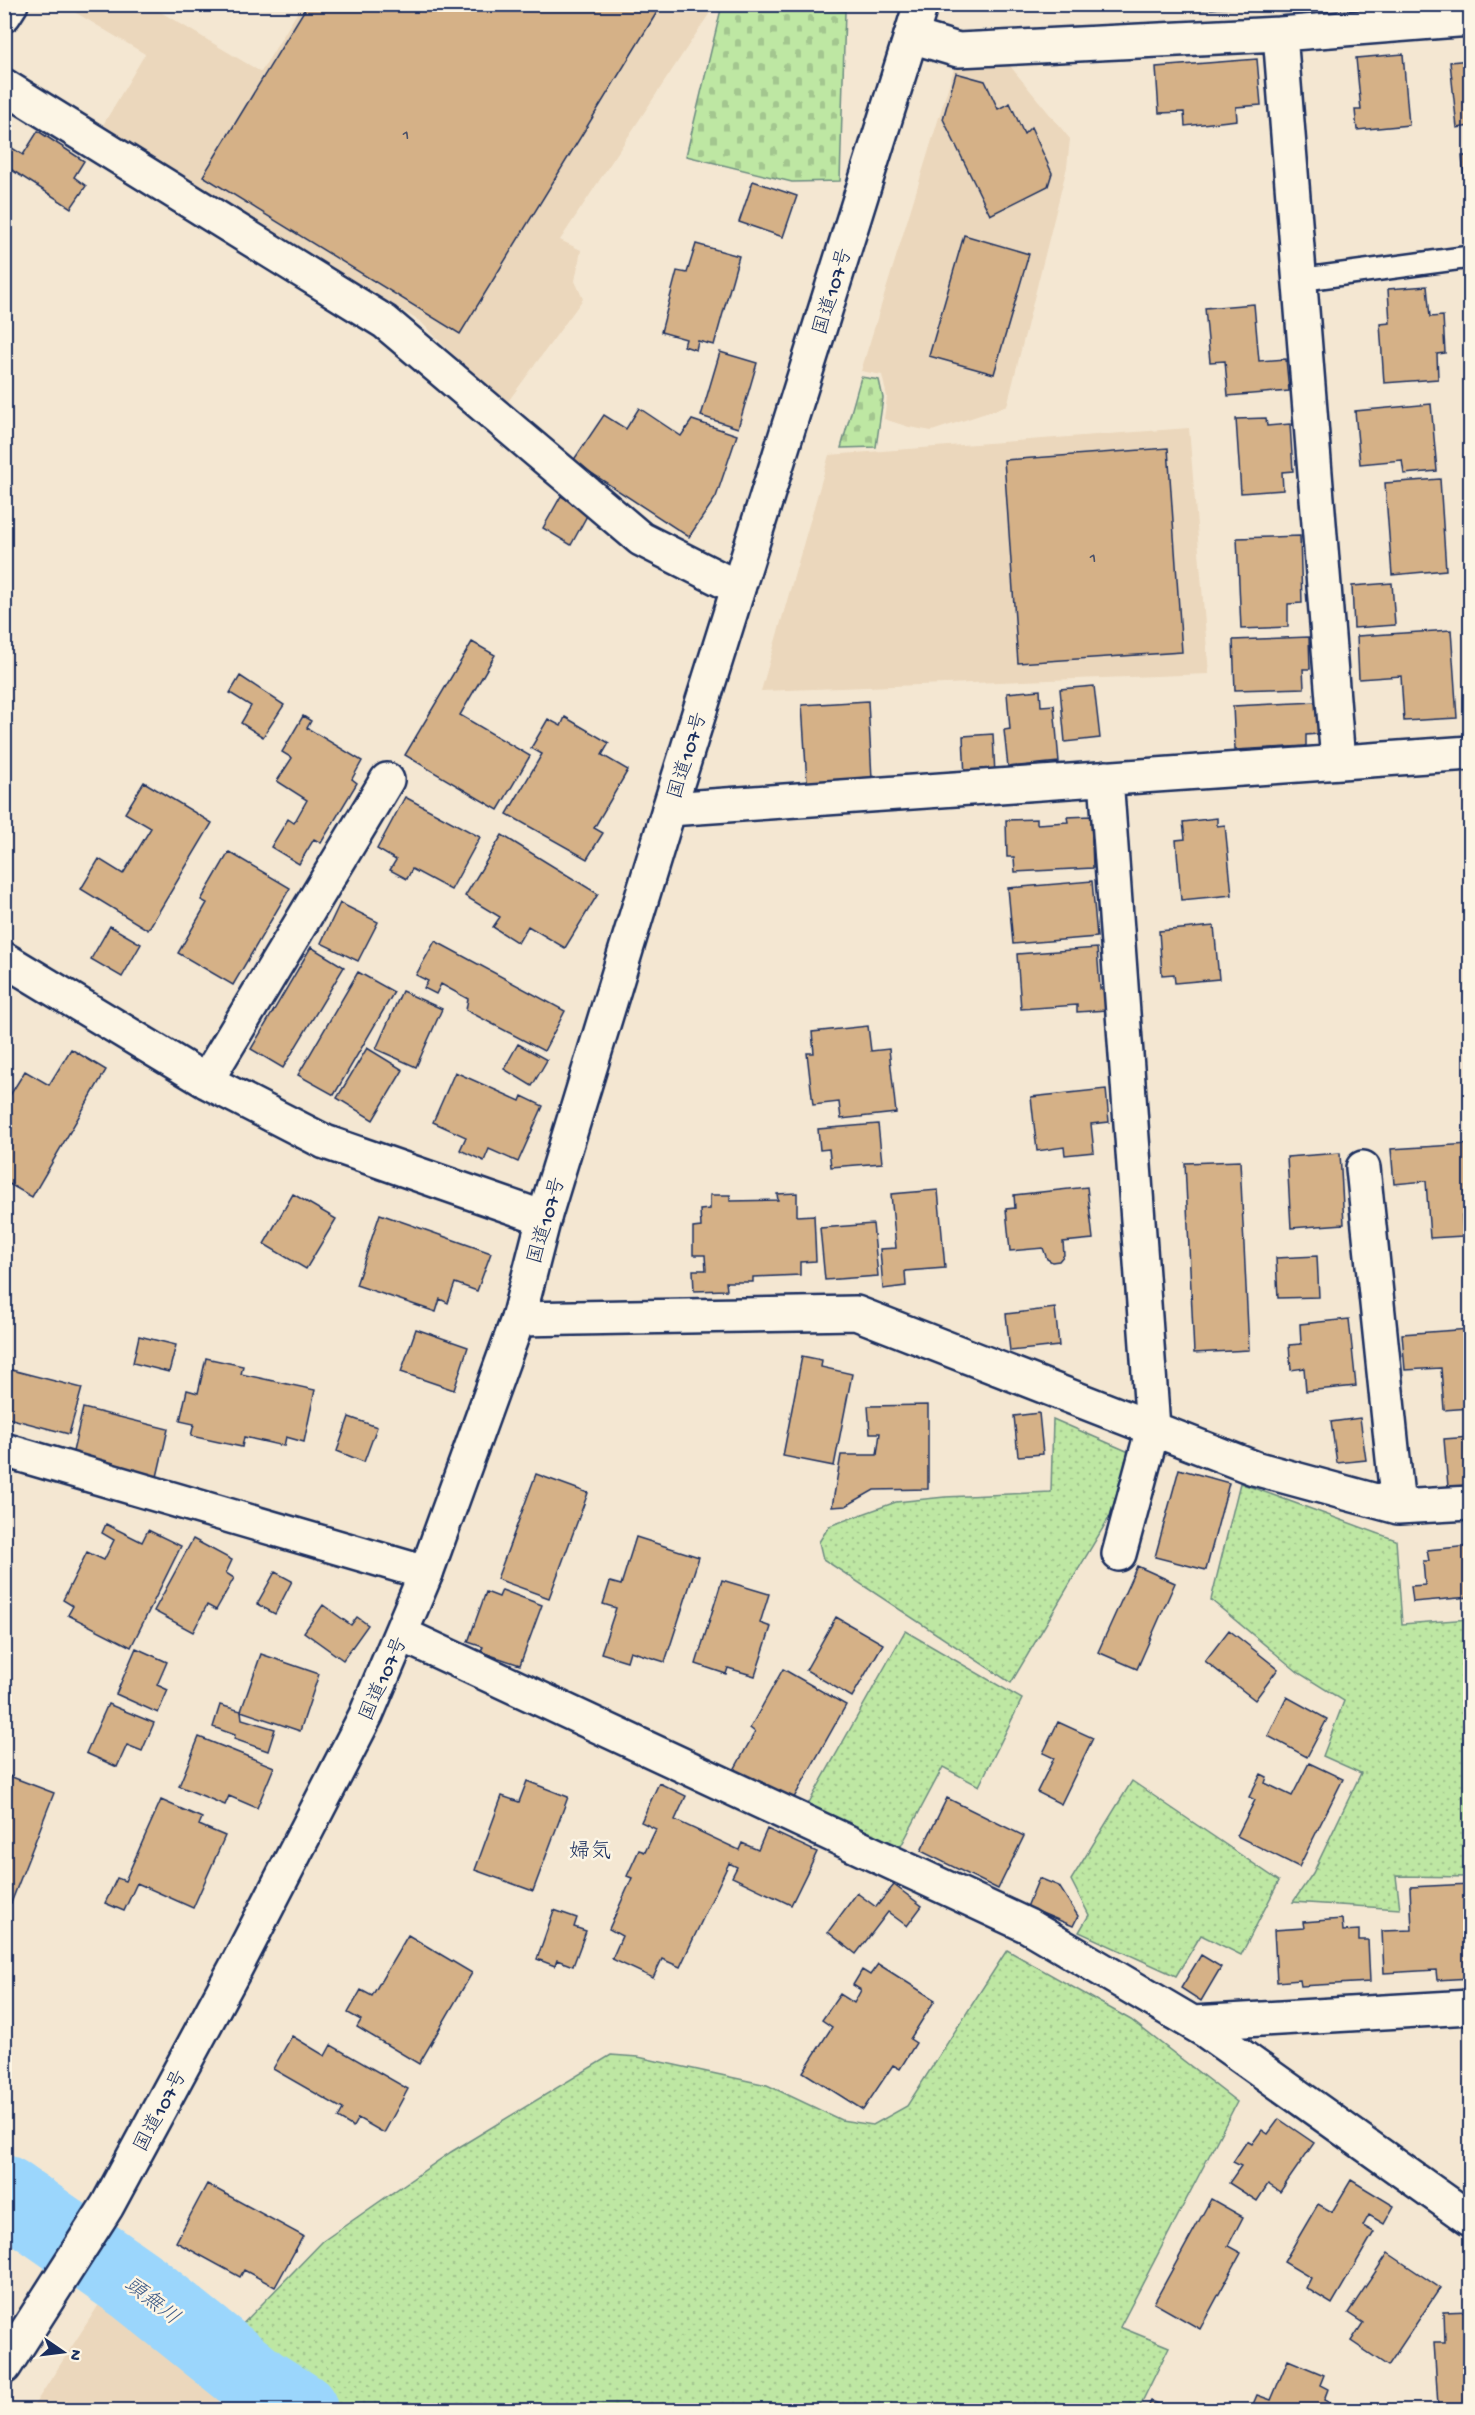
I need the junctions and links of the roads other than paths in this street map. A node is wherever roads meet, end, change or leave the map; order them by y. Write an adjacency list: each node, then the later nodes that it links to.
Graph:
1 (11, 4): 3 (main road)
2 (921, 4): 6 (main road, 国道107号)
3 (4, 15)
4 (1470, 19): 5 (main road)
5 (1280, 34): 6 (main road); 9 (main road)
6 (911, 36): 10 (main road, 国道107号)
7 (4, 86): 10 (main road)
8 (1470, 257): 9 (lane)
9 (1298, 280): 12 (main road)
10 (738, 588): 15 (main road, 国道107号)
11 (1470, 753): 12 (main road)
12 (1338, 762): 13 (main road)
13 (1106, 778): 15 (main road); 21 (main road)
14 (387, 780): 17 (main road)
15 (669, 809): 19 (main road, 国道107号)
16 (4, 959): 17 (main road)
17 (206, 1081): 19 (main road)
18 (1363, 1168): 24 (main road)
19 (544, 1218): 20 (main road, 国道107号)
20 (518, 1319): 21 (main road); 26 (main road, 国道107号)
21 (1153, 1428): 24 (main road); 25 (main road)
22 (4, 1450): 26 (main road)
23 (1470, 1503): 24 (main road)
24 (1398, 1507)
25 (1119, 1554)
26 (426, 1574): 27 (main road, 国道107号)
27 (401, 1634): 29 (main road); 31 (main road, 国道107号)
28 (1470, 2007): 29 (main road)
29 (1193, 2023): 30 (main road)
30 (1470, 2219)
31 (4, 2367)

